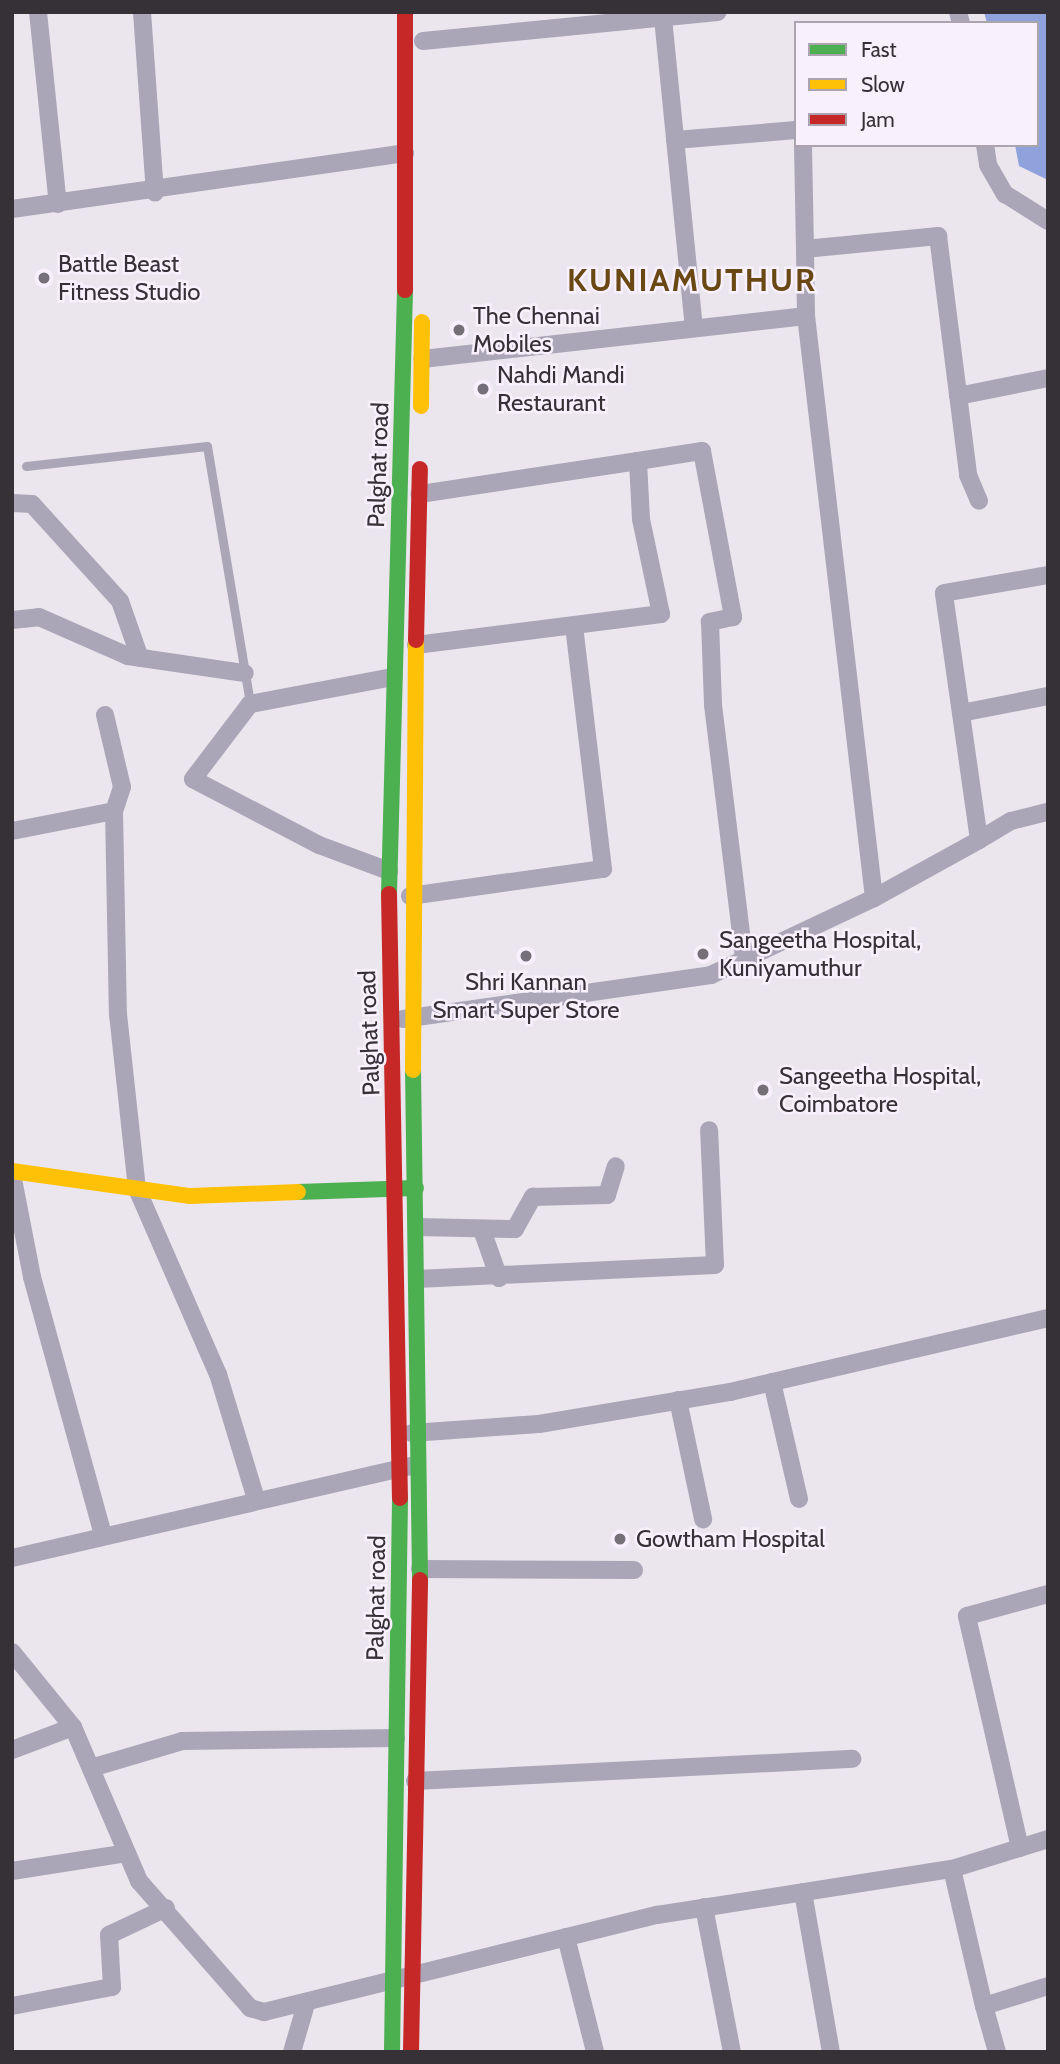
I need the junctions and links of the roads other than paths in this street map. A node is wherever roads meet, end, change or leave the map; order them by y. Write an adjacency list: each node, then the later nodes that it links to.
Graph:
1 (38, 12): 14 (street)
2 (142, 12): 13 (street)
3 (405, 12): 12 (main road, Palghat road)
4 (423, 12): 7 (main road, Palghat road)
5 (718, 12): 6 (street)
6 (663, 18): 7 (street); 9 (street)
7 (423, 41): 20 (main road, Palghat road)
8 (794, 130): 9 (street)
9 (676, 140): 19 (street)
10 (803, 147): 17 (street)
11 (985, 147): 16 (street)
12 (405, 153): 13 (street); 36 (main road, Palghat road)
13 (155, 192): 14 (street)
14 (58, 204): 15 (street)
15 (12, 209)
16 (1048, 221)
17 (806, 249): 18 (street); 22 (street)
18 (806, 316): 19 (street); 47 (street)
19 (694, 326): 20 (street)
20 (422, 359): 23 (main road, Palghat road)
21 (1048, 378): 22 (street)
22 (958, 396): 28 (street)
23 (421, 426)
24 (420, 453): 27 (main road, Palghat road)
25 (638, 461): 27 (street); 33 (street); 48 (street)
26 (26, 466): 35 (lane)
27 (419, 494): 33 (main road, Palghat road)
28 (979, 501)
29 (12, 503): 34 (street)
30 (1048, 575): 39 (street)
31 (12, 620): 34 (street)
32 (575, 635): 46 (street)
33 (416, 645): 46 (main road, Palghat road)
34 (140, 658): 35 (street)
35 (245, 673): 38 (lane)
36 (393, 677): 38 (street); 45 (main road, Palghat road)
37 (1048, 696): 39 (street)
38 (250, 704): 45 (street)
39 (961, 713): 44 (street)
40 (105, 715): 41 (street)
41 (114, 811): 43 (street); 56 (street)
42 (1048, 812): 44 (street)
43 (12, 831)
44 (979, 840): 47 (street)
45 (389, 871): 50 (main road, Palghat road)
46 (410, 896): 49 (main road, Palghat road)
47 (874, 898): 48 (street)
48 (744, 959): 49 (street)
49 (410, 1019): 50 (street); 55 (main road, Palghat road)
50 (390, 1020): 54 (main road, Palghat road)
51 (709, 1130): 59 (street)
52 (615, 1166): 58 (street)
53 (12, 1173): 56 (main road); 71 (street)
54 (396, 1188): 55 (main road); 56 (main road); 65 (main road, Palghat road)
55 (417, 1188): 57 (main road, Palghat road)
56 (137, 1189): 68 (street)
57 (417, 1227): 58 (street); 60 (main road, Palghat road)
58 (482, 1230): 59 (street)
59 (499, 1278): 60 (street)
60 (417, 1279): 64 (main road, Palghat road)
61 (1048, 1318): 62 (street)
62 (772, 1382): 63 (street); 69 (street)
63 (678, 1400): 64 (street); 70 (street)
64 (419, 1432): 65 (street); 66 (main road, Palghat road)
65 (401, 1433): 67 (main road, Palghat road)
66 (420, 1465): 67 (street); 73 (main road, Palghat road)
67 (401, 1468): 68 (street); 78 (main road, Palghat road)
68 (256, 1499): 71 (street)
69 (799, 1499)
70 (704, 1519)
71 (103, 1534): 72 (street)
72 (12, 1558)
73 (419, 1569): 74 (street); 82 (main road, Palghat road)
74 (634, 1570)
75 (1048, 1594): 84 (street)
76 (12, 1652): 77 (street)
77 (74, 1727): 79 (street); 81 (street)
78 (396, 1738): 81 (street); 93 (main road, Palghat road)
79 (12, 1750)
80 (852, 1759): 82 (street)
81 (91, 1768): 85 (street)
82 (415, 1781): 92 (main road, Palghat road)
83 (1048, 1839): 84 (street)
84 (1020, 1848): 86 (street)
85 (127, 1853): 87 (street); 90 (street)
86 (951, 1869): 88 (street); 97 (street)
87 (12, 1871)
88 (803, 1892): 89 (street); 103 (street)
89 (704, 1907): 91 (street); 102 (street)
90 (166, 1908): 95 (street); 96 (street)
91 (566, 1937): 92 (street); 101 (street)
92 (410, 1976): 93 (street); 100 (main road, Palghat road)
93 (390, 1981): 95 (street); 99 (main road, Palghat road)
94 (1048, 1986): 97 (street)
95 (306, 2004): 98 (street)
96 (12, 2006)
97 (984, 2006): 104 (street)
98 (292, 2052)
99 (392, 2052)
100 (411, 2052)
101 (595, 2052)
102 (733, 2052)
103 (831, 2052)
104 (997, 2052)

